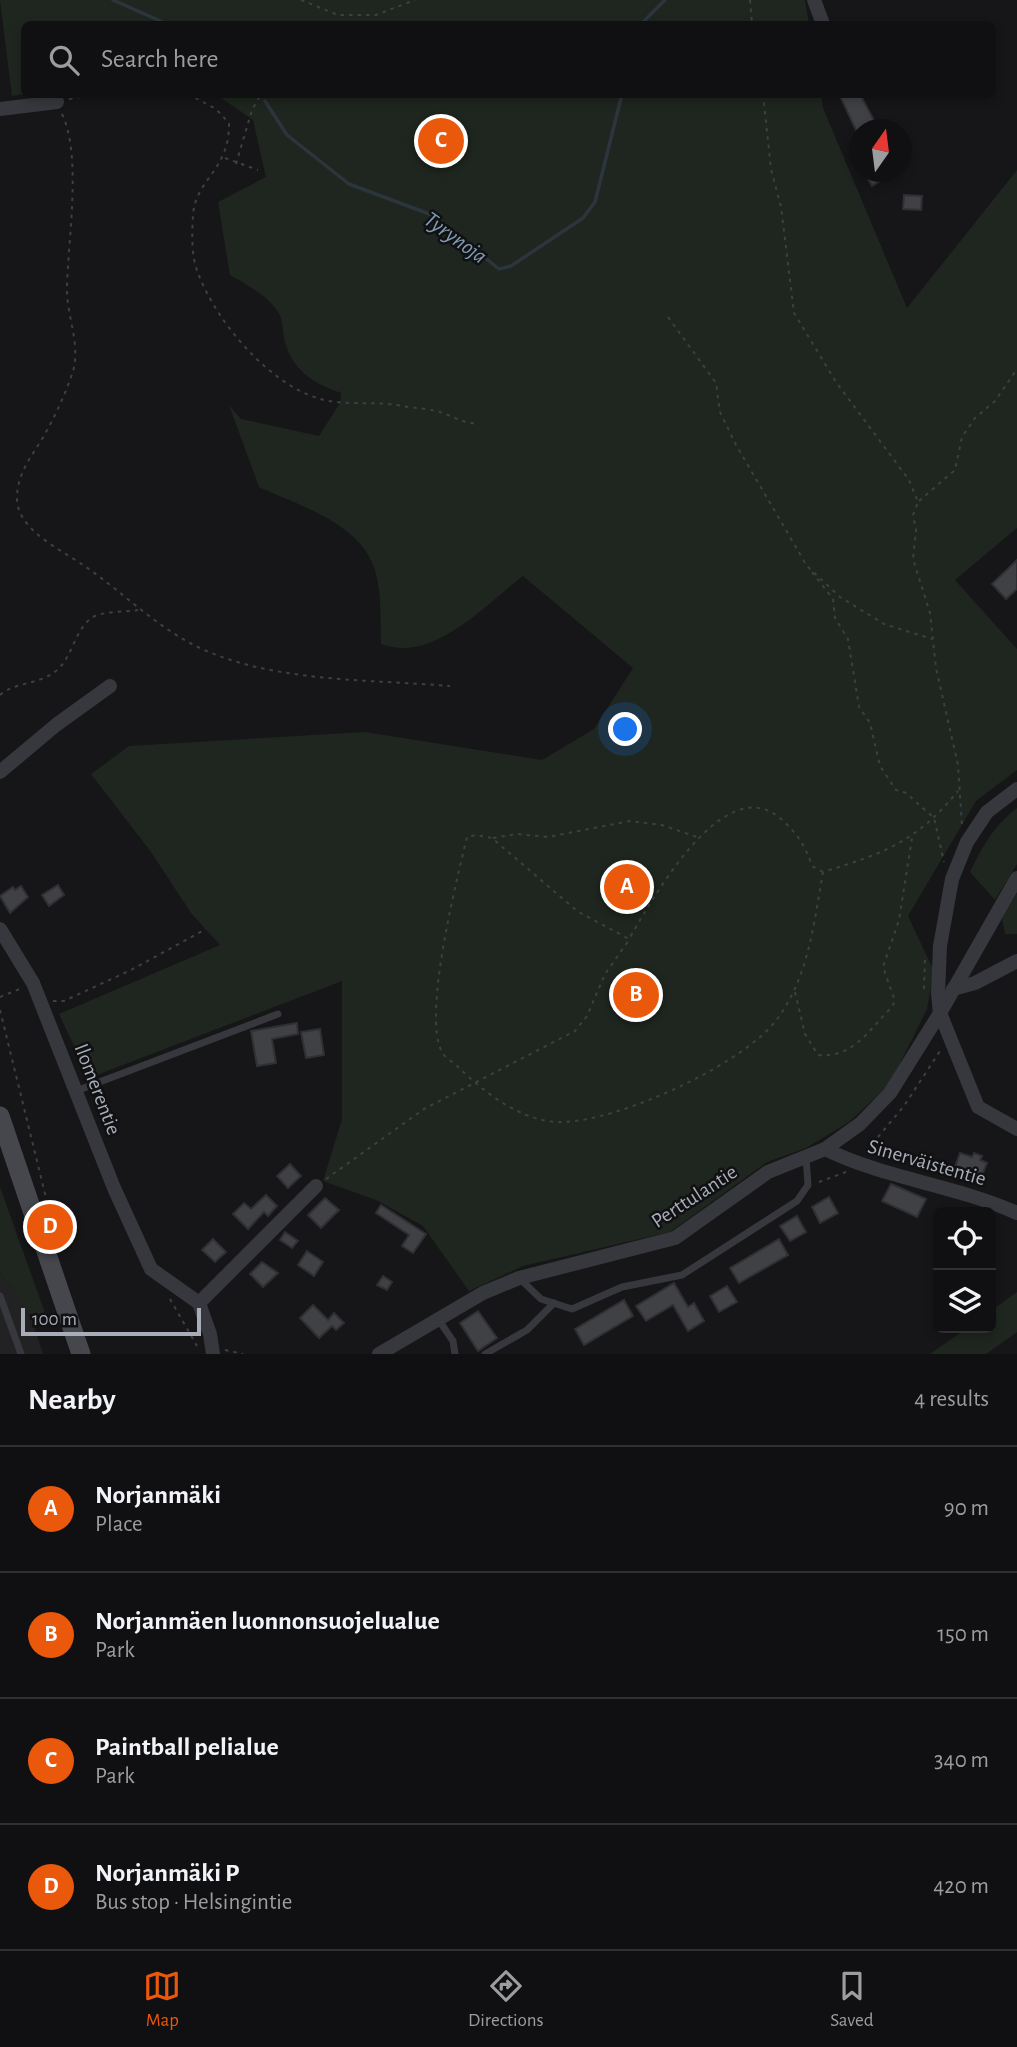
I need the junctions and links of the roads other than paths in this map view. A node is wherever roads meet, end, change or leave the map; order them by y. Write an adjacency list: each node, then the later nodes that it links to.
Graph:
1 (814, 0): 2 (street)
2 (821, 21)
3 (57, 102): 4 (street)
4 (0, 109)
5 (110, 686): 6 (street)
6 (0, 772)
7 (1017, 789): 12 (street)
8 (1017, 878): 11 (street, Perttulantie)
9 (0, 929): 14 (street, Ilomerentie)
10 (1017, 961): 11 (street)
11 (953, 989): 12 (street, Perttulantie)
12 (940, 1013): 16 (street); 17 (street, Perttulantie)
13 (278, 1014): 14 (lane)
14 (76, 1091): 23 (street, Ilomerentie)
15 (0, 1116): 29 (main road)
16 (1017, 1129)
17 (825, 1149): 18 (street, Perttulantie); 20 (street, Sinerväistentie)
18 (806, 1156): 21 (street, Perttulantie); 24 (lane)
19 (316, 1186): 23 (street)
20 (1017, 1213)
21 (519, 1278): 24 (lane); 25 (street, Perttulantie)
22 (0, 1296): 28 (lane)
23 (199, 1303): 27 (street)
24 (554, 1303): 31 (lane)
25 (437, 1318): 26 (street, Perttulantie); 30 (lane)
26 (386, 1352)
27 (213, 1353)
28 (21, 1354)
29 (81, 1354)
30 (455, 1354)
31 (485, 1354)

